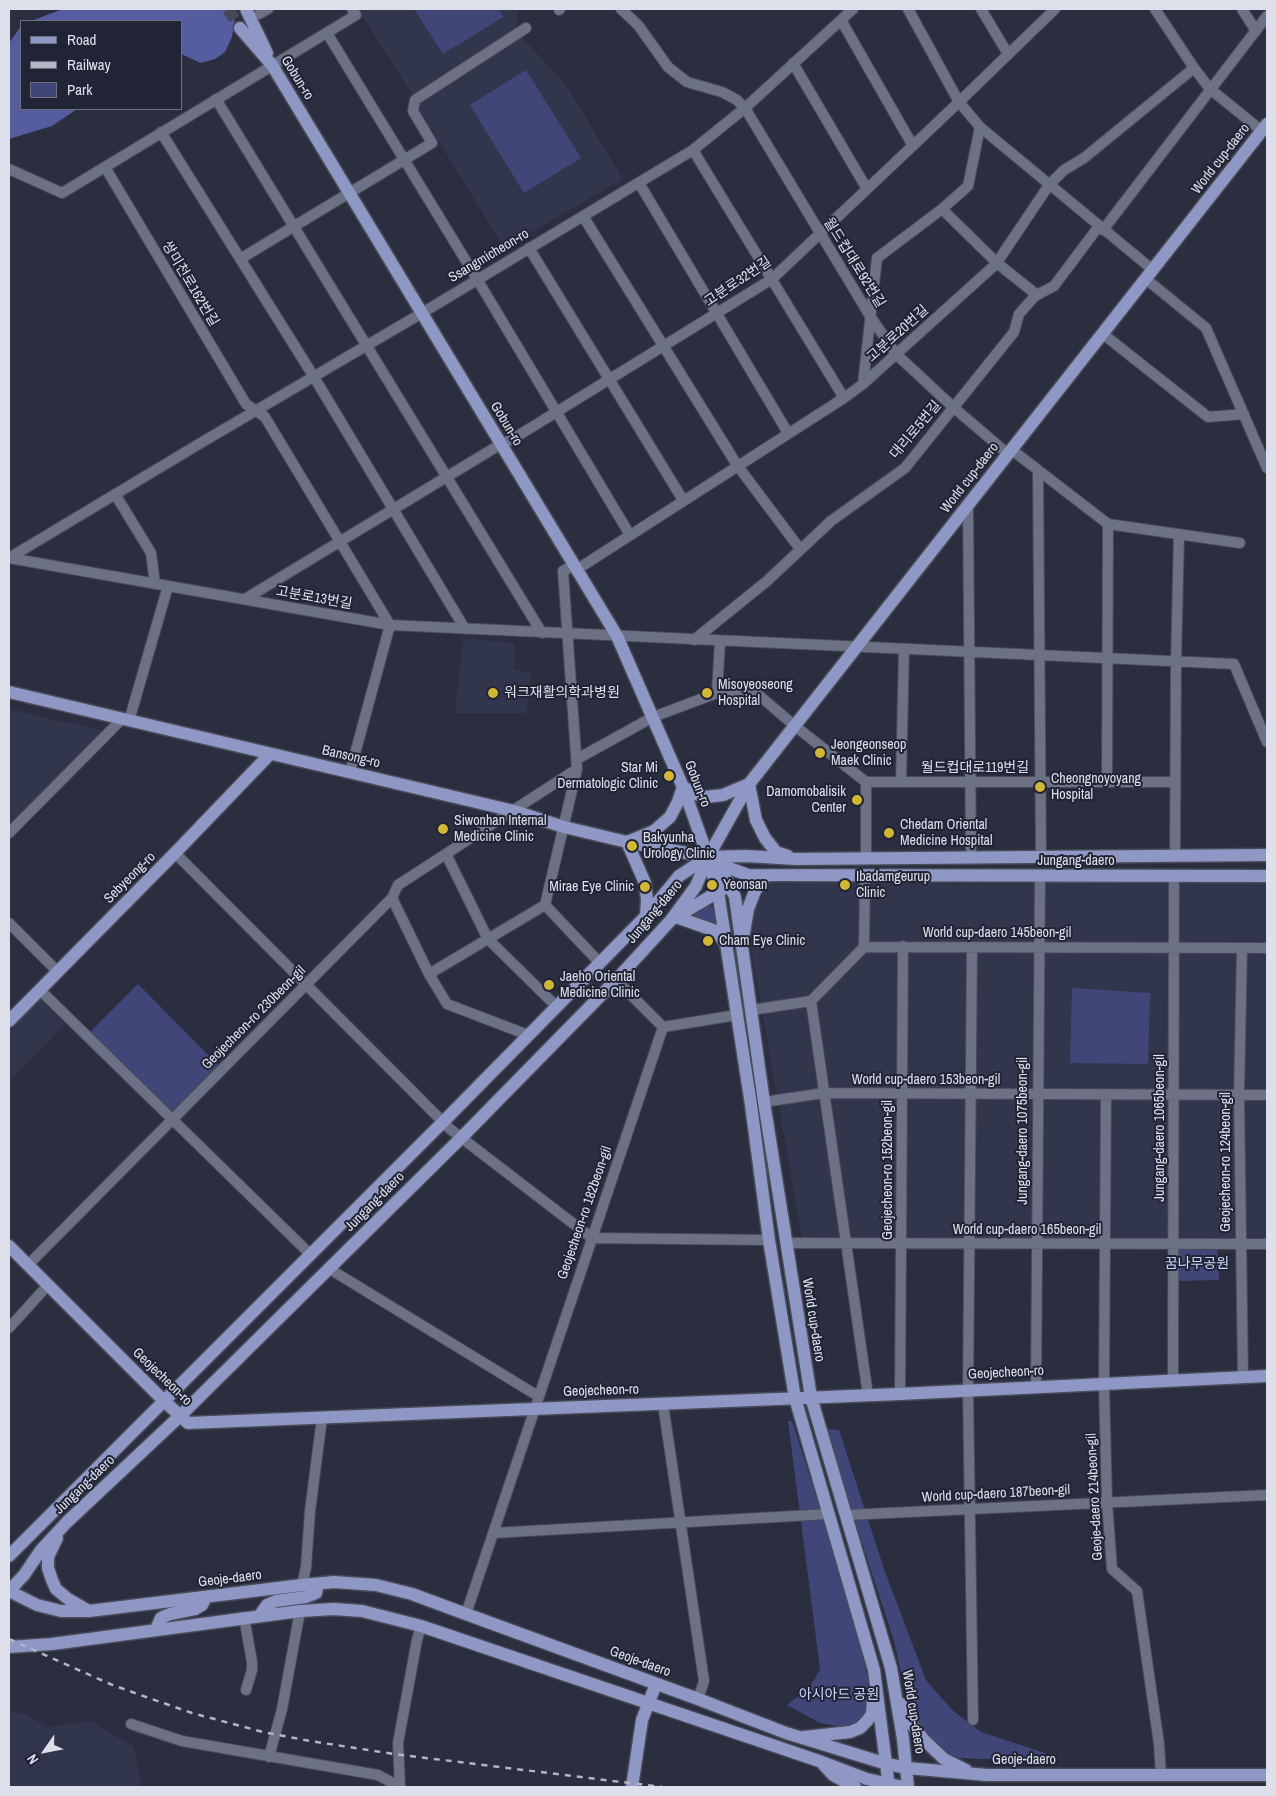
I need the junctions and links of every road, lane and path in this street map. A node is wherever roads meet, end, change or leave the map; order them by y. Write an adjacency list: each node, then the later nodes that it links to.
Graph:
1 (246, 9): 18 (main road)
2 (352, 9): 15 (street)
3 (621, 9): 23 (street)
4 (853, 9): 11 (street, Ssangmicheon-ro)
5 (908, 9): 22 (street)
6 (982, 9): 16 (street)
7 (1055, 9): 16 (street, 고분로32번길)
8 (1155, 9): 19 (street)
9 (1242, 9): 14 (street)
10 (1267, 16): 14 (street, 대리로5번길)
11 (842, 20): 17 (street, Ssangmicheon-ro); 27 (street)
12 (240, 28): 18 (main road, Gobun-ro)
13 (526, 28): 29 (street)
14 (1256, 31): 20 (street, 대리로5번길)
15 (327, 33): 18 (street); 29 (street)
16 (1008, 54): 22 (street, 고분로32번길)
17 (793, 63): 23 (street, Ssangmicheon-ro); 34 (street)
18 (272, 65): 21 (street); 35 (main road, Gobun-ro)
19 (1194, 68): 20 (street); 33 (street, 고분로20번길)
20 (1210, 89): 25 (street); 39 (street, 대리로5번길)
21 (216, 98): 26 (street); 38 (street)
22 (959, 102): 24 (street); 27 (street, 고분로32번길)
23 (745, 108): 28 (street, Ssangmicheon-ro); 40 (street, 월드컵대로92번길)
24 (980, 127): 33 (street); 36 (street)
25 (1264, 128): 44 (main road, World cup-daero)
26 (162, 132): 30 (street); 42 (street)
27 (913, 146): 34 (street, 고분로32번길)
28 (693, 150): 32 (street, Ssangmicheon-ro); 46 (street)
29 (404, 160): 35 (street); 45 (street)
30 (105, 167): 31 (street); 60 (street, 쌍미천로162번길)
31 (9, 168)
32 (639, 183): 37 (street, Ssangmicheon-ro); 49 (street)
33 (1049, 185): 39 (street); 43 (street, 고분로20번길)
34 (867, 190): 40 (street, 고분로32번길)
35 (349, 192): 38 (street); 48 (main road, Gobun-ro)
36 (942, 209): 43 (street); 50 (street)
37 (583, 216): 41 (street, Ssangmicheon-ro); 53 (street)
38 (294, 227): 42 (street); 52 (street)
39 (1101, 228): 44 (street); 47 (street, 대리로5번길)
40 (820, 234): 46 (street, 고분로32번길); 50 (street, 월드컵대로92번길)
41 (529, 248): 45 (street, Ssangmicheon-ro); 56 (street)
42 (240, 259): 55 (street)
43 (997, 263): 47 (street); 54 (street, 고분로20번길)
44 (1149, 274): 51 (main road, World cup-daero); 62 (street)
45 (478, 279): 48 (street, Ssangmicheon-ro); 61 (street)
46 (772, 279): 49 (street, 고분로32번길); 58 (street)
47 (1037, 295): 59 (street, 대리로5번길)
48 (422, 313): 52 (street, Ssangmicheon-ro); 64 (main road, Gobun-ro)
49 (717, 314): 53 (street, 고분로32번길); 63 (street)
50 (870, 316): 54 (street, 월드컵대로92번길); 57 (street)
51 (1103, 334): 62 (street); 65 (main road, World cup-daero)
52 (366, 346): 55 (street, Ssangmicheon-ro); 69 (street)
53 (664, 346): 56 (street, 고분로32번길); 66 (street)
54 (896, 354): 57 (street, 고분로20번길); 59 (street, 월드컵대로92번길)
55 (314, 377): 60 (street, Ssangmicheon-ro); 73 (street)
56 (609, 379): 61 (street, 고분로32번길); 71 (street)
57 (863, 384): 58 (street, 고분로20번길)
58 (844, 398): 63 (street, 고분로20번길)
59 (953, 407): 65 (street, 월드컵대로92번길); 79 (street, 대리로5번길)
60 (256, 411): 70 (street, Ssangmicheon-ro); 77 (street, 쌍미천로162번길)
61 (556, 411): 64 (street, 고분로32번길); 76 (street)
62 (1244, 414): 67 (street)
63 (788, 433): 66 (street, 고분로20번길)
64 (501, 444): 69 (street, 고분로32번길); 81 (main road, Gobun-ro)
65 (1010, 452): 68 (street, 월드컵대로92번길); 72 (main road, World cup-daero)
66 (737, 465): 71 (street, 고분로20번길); 79 (street)
67 (1267, 468)
68 (1038, 470): 74 (street, 월드컵대로92번길); 95 (street)
69 (447, 477): 73 (street, 고분로32번길); 87 (street)
70 (115, 494): 80 (street, Ssangmicheon-ro); 82 (street)
71 (683, 500): 76 (street, 고분로20번길)
72 (968, 505): 92 (main road, World cup-daero); 94 (street)
73 (393, 509): 77 (street, 고분로32번길); 86 (street)
74 (1108, 524): 75 (street); 96 (street)
75 (1179, 534): 78 (street); 97 (street)
76 (630, 535): 81 (street, 고분로20번길)
77 (340, 542): 84 (street, 고분로32번길); 85 (street, 쌍미천로162번길)
78 (1240, 543)
79 (800, 549): 90 (street, 대리로5번길)
80 (9, 558): 82 (street, 고분로13번길)
81 (575, 567): 88 (street); 89 (main road, Gobun-ro)
82 (155, 584): 83 (street, 고분로13번길)
83 (168, 586): 84 (street, 고분로13번길); 101 (street)
84 (245, 599): 85 (street, 고분로13번길)
85 (390, 625): 86 (street, 고분로13번길); 106 (street)
86 (465, 629): 87 (street, 고분로13번길)
87 (542, 632): 88 (street, 고분로13번길)
88 (567, 634): 89 (street, 고분로13번길); 105 (street)
89 (617, 636): 90 (street, 고분로13번길); 100 (main road, Gobun-ro)
90 (694, 640): 91 (street, 고분로13번길)
91 (720, 642): 92 (street, 고분로13번길); 99 (street)
92 (856, 648): 93 (street, 고분로13번길); 102 (main road, World cup-daero)
93 (904, 649): 94 (street, 고분로13번길); 108 (street)
94 (970, 652): 95 (street, 고분로13번길); 109 (street)
95 (1039, 655): 96 (street, 고분로13번길); 110 (street)
96 (1108, 658): 97 (street, 고분로13번길); 111 (street)
97 (1176, 662): 103 (street, 고분로13번길); 112 (street)
98 (9, 692): 101 (main road, Bansong-ro)
99 (717, 693): 100 (street, Geojecheon-ro 230beon-gil); 102 (street, Geojecheon-ro 230beon-gil)
100 (653, 717): 105 (street, Geojecheon-ro 230beon-gil); 114 (main road, Gobun-ro)
101 (126, 720): 104 (main road, Bansong-ro); 117 (street)
102 (795, 726): 107 (street); 113 (main road, World cup-daero)
103 (1267, 742)
104 (270, 754): 106 (main road, Bansong-ro); 119 (main road, Sebyeong-ro)
105 (577, 764): 115 (street, Geojecheon-ro 230beon-gil); 116 (street)
106 (350, 772): 115 (main road, Bansong-ro)
107 (866, 782): 108 (street, 월드컵대로119번길); 125 (street)
108 (901, 782): 109 (street, 월드컵대로119번길)
109 (970, 782): 110 (street, 월드컵대로119번길); 122 (street)
110 (1040, 782): 111 (street, 월드컵대로119번길); 126 (street)
111 (1107, 782): 112 (street, 월드컵대로119번길)
112 (1175, 782): 123 (street)
113 (749, 784): 114 (main road); 124 (main road, World cup-daero); 127 (main road)
114 (684, 786): 118 (main road); 124 (main road, Gobun-ro)
115 (514, 811): 116 (main road, Bansong-ro); 120 (street, Geojecheon-ro 230beon-gil)
116 (564, 828): 118 (main road, Bansong-ro); 137 (street)
117 (9, 833)
118 (627, 842): 124 (main road, Bansong-ro); 138 (main road)
119 (175, 853): 152 (main road, Sebyeong-ro); 155 (street)
120 (446, 854): 136 (street, Geojecheon-ro 230beon-gil); 141 (street)
121 (1267, 855): 123 (main road, Jungang-daero)
122 (970, 856): 125 (main road, Jungang-daero); 126 (main road, Jungang-daero)
123 (1175, 856): 126 (main road, Jungang-daero)
124 (708, 857): 127 (main road, Jungang-daero); 130 (main road, Jungang-daero); 134 (main road, World cup-daero); 135 (main road); 138 (main road, Jungang-daero); 139 (main road, Jungang-daero)
125 (866, 857): 127 (main road, Jungang-daero)
126 (1041, 857)
127 (796, 858)
128 (770, 875): 129 (main road, Jungang-daero); 130 (main road, Jungang-daero); 150 (main road)
129 (865, 875): 131 (main road, Jungang-daero); 144 (street)
130 (748, 876): 134 (main road)
131 (1040, 876): 132 (main road, Jungang-daero); 146 (street, Jungang-daero 1075beon-gil)
132 (1174, 876): 133 (main road, Jungang-daero); 147 (street, Jungang-daero 1065beon-gil)
133 (1267, 876)
134 (730, 886): 135 (main road); 150 (main road, World cup-daero)
135 (718, 893): 139 (main road); 143 (main road)
136 (392, 898): 153 (street); 155 (street, Geojecheon-ro 230beon-gil)
137 (545, 905): 141 (street); 151 (street)
138 (646, 916): 151 (main road, Jungang-daero)
139 (674, 918): 143 (main road); 154 (main road, Jungang-daero)
140 (9, 924): 152 (street)
141 (488, 939): 153 (street); 158 (street)
142 (903, 946): 144 (street, World cup-daero 145beon-gil); 145 (street, World cup-daero 145beon-gil); 165 (street, Geojecheon-ro 152beon-gil)
143 (728, 947): 160 (main road)
144 (864, 947): 157 (street)
145 (972, 947): 146 (street, World cup-daero 145beon-gil); 166 (street)
146 (1039, 948): 147 (street, World cup-daero 145beon-gil); 167 (street, Jungang-daero 1075beon-gil)
147 (1174, 948): 148 (street, World cup-daero 145beon-gil); 169 (street, Jungang-daero 1065beon-gil)
148 (1242, 948): 149 (street, World cup-daero 145beon-gil); 170 (street, Geojecheon-ro 124beon-gil)
149 (1267, 948)
150 (742, 953): 159 (main road, World cup-daero)
151 (599, 962): 158 (main road, Jungang-daero)
152 (58, 972): 156 (main road, Sebyeong-ro)
153 (429, 974): 163 (street)
154 (616, 980): 162 (street); 175 (main road, Jungang-daero)
155 (306, 984): 173 (street, Geojecheon-ro 230beon-gil); 174 (street)
156 (40, 990): 161 (main road, Sebyeong-ro); 173 (street)
157 (811, 1001): 159 (street); 164 (street)
158 (556, 1006): 163 (main road, Jungang-daero)
159 (751, 1010): 172 (main road, World cup-daero)
160 (737, 1015): 162 (street); 177 (main road)
161 (9, 1021)
162 (663, 1027): 176 (street, Geojecheon-ro 182beon-gil)
163 (528, 1034): 174 (main road, Jungang-daero)
164 (824, 1094): 165 (street, World cup-daero 153beon-gil); 172 (street, World cup-daero 153beon-gil); 179 (street)
165 (902, 1094): 166 (street, World cup-daero 153beon-gil); 180 (street, Geojecheon-ro 152beon-gil)
166 (971, 1094): 167 (street, World cup-daero 153beon-gil); 181 (street)
167 (1037, 1094): 168 (street, World cup-daero 153beon-gil); 182 (street, Jungang-daero 1075beon-gil)
168 (1106, 1095): 169 (street, World cup-daero 153beon-gil); 183 (street, Geoje-daero 214beon-gil)
169 (1174, 1095): 170 (street, World cup-daero 153beon-gil); 184 (street, Jungang-daero 1065beon-gil)
170 (1239, 1095): 171 (street, World cup-daero 153beon-gil); 185 (street, Geojecheon-ro 124beon-gil)
171 (1267, 1095)
172 (764, 1102): 178 (main road, World cup-daero)
173 (172, 1120): 188 (street); 189 (street, Geojecheon-ro 230beon-gil)
174 (447, 1125): 175 (street); 188 (main road, Jungang-daero)
175 (461, 1138): 176 (street); 190 (main road, Jungang-daero)
176 (592, 1238): 177 (street); 201 (street, Geojecheon-ro 182beon-gil)
177 (768, 1240): 203 (main road)
178 (786, 1243): 179 (street, World cup-daero 165beon-gil); 202 (main road, World cup-daero)
179 (846, 1243): 180 (street, World cup-daero 165beon-gil); 200 (street)
180 (901, 1244): 181 (street, World cup-daero 165beon-gil); 199 (street, Geojecheon-ro 152beon-gil)
181 (968, 1244): 182 (street, World cup-daero 165beon-gil); 198 (street)
182 (1036, 1244): 183 (street, World cup-daero 165beon-gil); 197 (street, Jungang-daero 1075beon-gil)
183 (1104, 1244): 184 (street, World cup-daero 165beon-gil); 196 (street, Geoje-daero 214beon-gil)
184 (1174, 1244): 185 (street, World cup-daero 165beon-gil); 195 (street, Jungang-daero 1065beon-gil)
185 (1240, 1244): 186 (street, World cup-daero 165beon-gil); 194 (street, Geojecheon-ro 124beon-gil)
186 (1267, 1244)
187 (9, 1246): 189 (main road, Geojecheon-ro)
188 (310, 1254): 204 (main road, Jungang-daero)
189 (28, 1265): 191 (main road, Geojecheon-ro)
190 (328, 1268): 201 (street); 207 (main road, Jungang-daero)
191 (48, 1285): 192 (street); 204 (main road, Geojecheon-ro)
192 (9, 1328)
193 (1267, 1376): 194 (main road, Geojecheon-ro)
194 (1243, 1377): 195 (main road, Geojecheon-ro)
195 (1173, 1380): 196 (main road, Geojecheon-ro)
196 (1104, 1384): 197 (main road, Geojecheon-ro); 210 (street, Geoje-daero 214beon-gil)
197 (1036, 1387): 198 (main road, Geojecheon-ro)
198 (968, 1390): 199 (main road, Geojecheon-ro); 211 (street)
199 (900, 1394): 200 (main road, Geojecheon-ro)
200 (868, 1395): 202 (main road, Geojecheon-ro)
201 (538, 1396): 206 (street, Geojecheon-ro 182beon-gil)
202 (811, 1397): 203 (main road, Geojecheon-ro); 213 (main road, World cup-daero)
203 (795, 1398): 205 (main road, Geojecheon-ro); 212 (main road)
204 (163, 1400): 207 (main road, Geojecheon-ro); 218 (main road, Jungang-daero)
205 (663, 1404): 206 (main road, Geojecheon-ro); 215 (street)
206 (534, 1409): 208 (main road, Geojecheon-ro); 216 (street, Geojecheon-ro 182beon-gil)
207 (180, 1416): 208 (main road, Geojecheon-ro); 214 (main road, Jungang-daero)
208 (322, 1418): 220 (street)
209 (1267, 1495): 210 (street, World cup-daero 187beon-gil)
210 (1107, 1502): 211 (street, World cup-daero 187beon-gil); 245 (street, Geoje-daero 214beon-gil)
211 (968, 1509): 213 (street, World cup-daero 187beon-gil); 237 (street)
212 (829, 1514): 215 (street); 231 (main road)
213 (846, 1515): 234 (main road, World cup-daero)
214 (67, 1522): 217 (main road, Jungang-daero); 223 (main road)
215 (681, 1522): 216 (street); 235 (street)
216 (493, 1533): 225 (street, Geojecheon-ro 182beon-gil)
217 (40, 1550): 221 (main road, Geoje-daero)
218 (9, 1556)
219 (318, 1584): 220 (main road, Geoje-daero); 225 (main road, Geoje-daero); 226 (main road)
220 (302, 1585): 222 (main road, Geoje-daero)
221 (9, 1591): 223 (main road, Geoje-daero)
222 (206, 1597): 223 (main road, Geoje-daero); 229 (main road)
223 (89, 1611)
224 (300, 1611): 226 (main road); 228 (main road); 240 (street)
225 (466, 1614): 232 (main road, Geoje-daero)
226 (260, 1615): 227 (main road)
227 (244, 1617): 229 (main road); 233 (street)
228 (421, 1626): 236 (main road); 248 (street)
229 (156, 1629): 230 (main road)
230 (9, 1647)
231 (874, 1670): 239 (main road); 242 (main road)
232 (656, 1684): 235 (main road, Geoje-daero); 236 (main road)
233 (246, 1690)
234 (896, 1694): 243 (main road, World cup-daero); 244 (main road)
235 (698, 1699): 239 (main road, Geoje-daero)
236 (648, 1704): 241 (main road); 249 (main road)
237 (973, 1720)
238 (131, 1724): 240 (street)
239 (800, 1738): 242 (main road, Geoje-daero)
240 (269, 1757): 248 (street)
241 (822, 1762): 247 (main road); 250 (main road)
242 (887, 1764): 243 (main road, Geoje-daero); 247 (main road)
243 (907, 1768): 244 (main road, Geoje-daero); 252 (main road, World cup-daero)
244 (975, 1774): 245 (main road, Geoje-daero)
245 (1161, 1775): 246 (main road, Geoje-daero)
246 (1267, 1775)
247 (889, 1786): 251 (main road)
248 (400, 1787)
249 (632, 1787)
250 (855, 1787)
251 (903, 1787)
252 (908, 1787)

